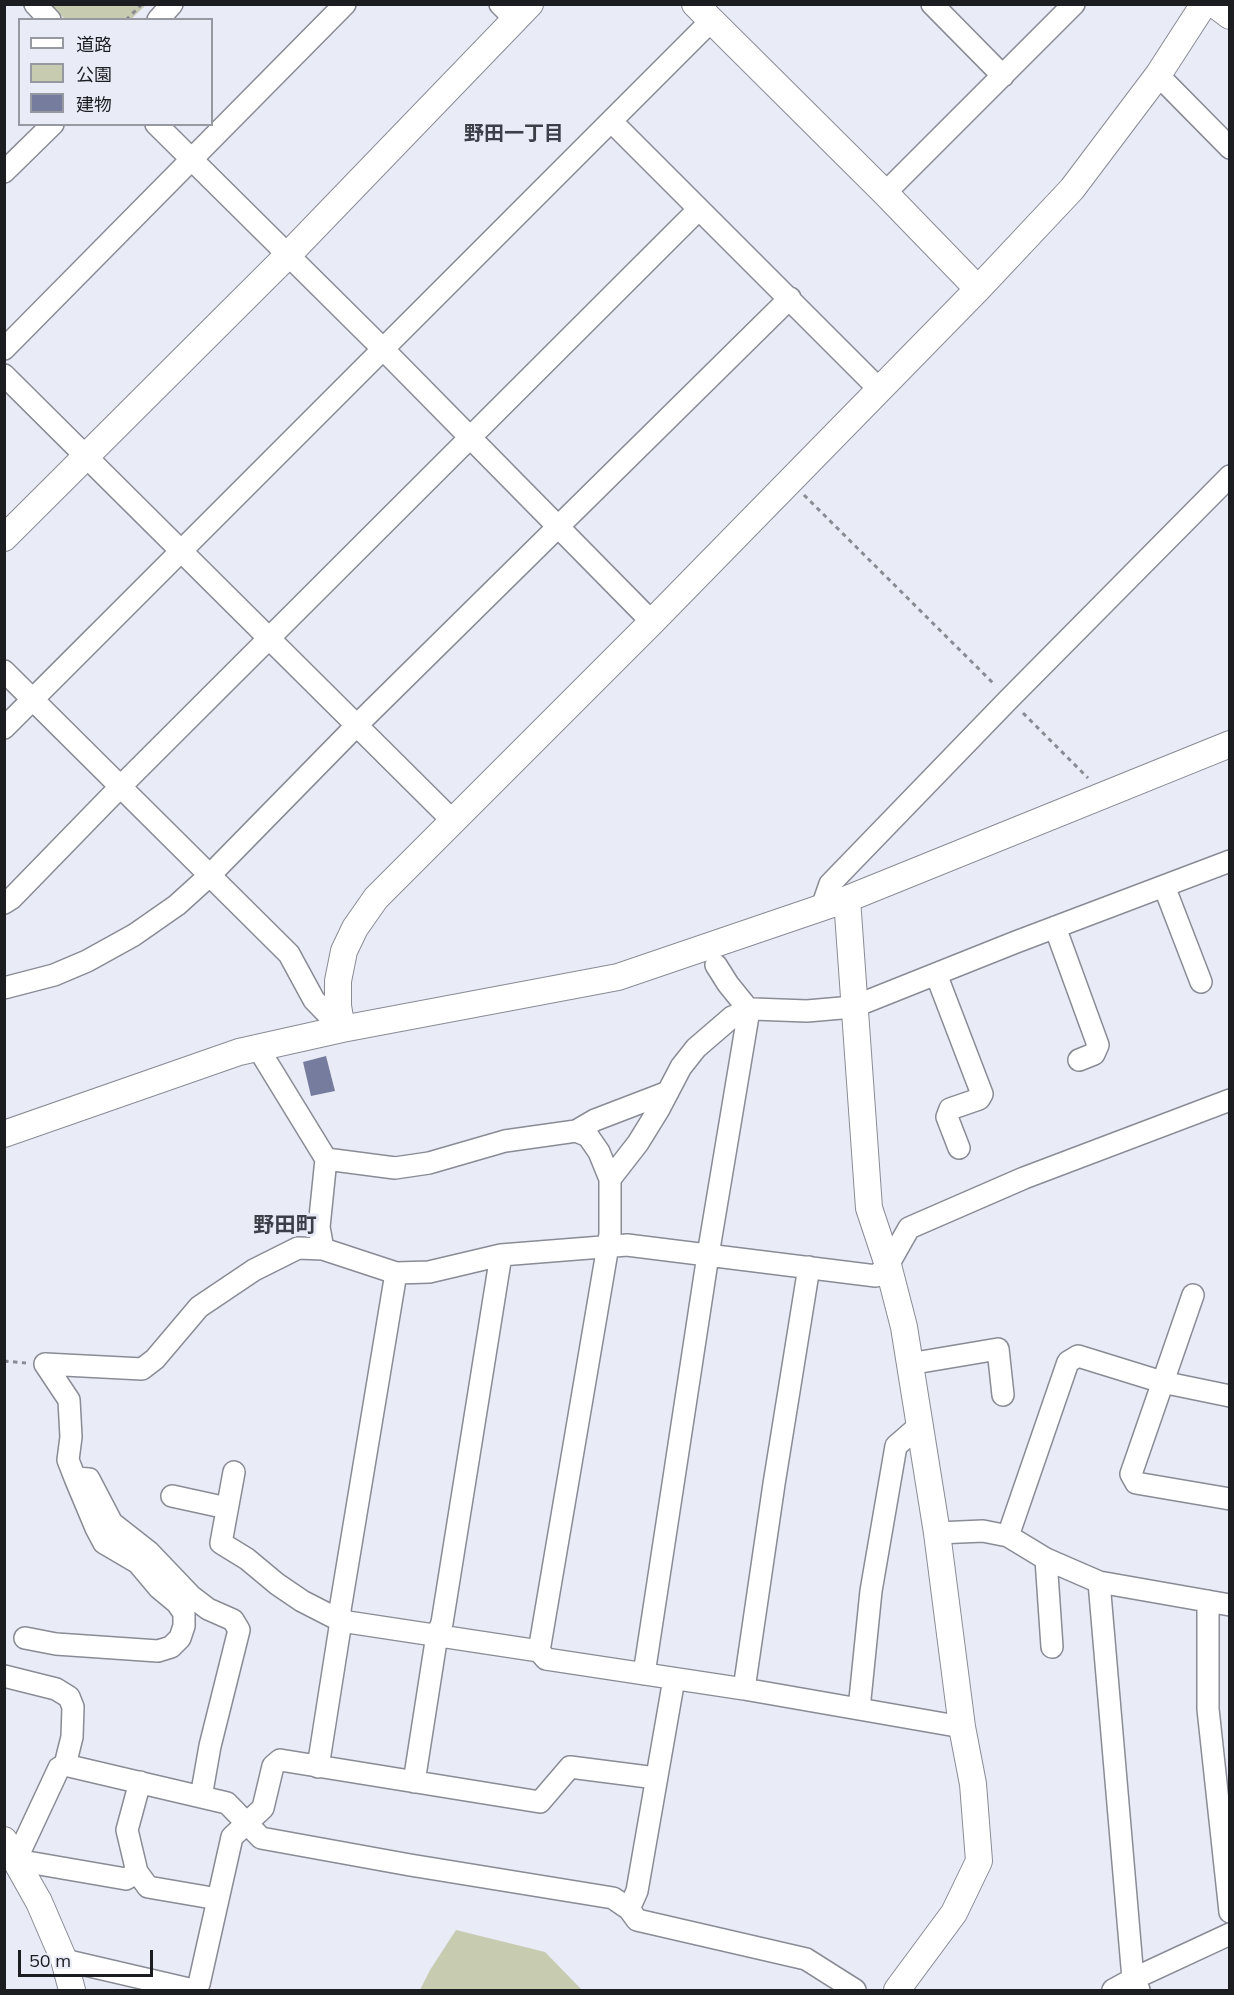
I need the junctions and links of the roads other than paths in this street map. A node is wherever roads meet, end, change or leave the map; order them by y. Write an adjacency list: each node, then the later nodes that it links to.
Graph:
1 (35, 4): 11 (street)
2 (172, 4): 12 (street)
3 (345, 4): 19 (street)
4 (932, 4): 14 (street)
5 (1074, 4): 14 (street)
6 (1204, 4): 13 (street)
7 (1214, 4): 10 (street)
8 (515, 9): 23 (street)
9 (703, 13): 15 (street); 21 (street)
10 (1230, 16)
11 (48, 18)
12 (160, 18)
13 (1158, 75): 18 (street); 24 (street)
14 (1003, 76): 21 (street)
15 (611, 121): 22 (street); 27 (street)
16 (51, 126): 20 (street)
17 (158, 126): 19 (street)
18 (1230, 148)
19 (191, 160): 23 (street); 26 (street)
20 (4, 172)
21 (885, 194): 24 (street)
22 (698, 210): 25 (street); 30 (street)
23 (287, 256): 27 (street); 31 (street)
24 (978, 289): 29 (street)
25 (790, 298): 29 (street); 33 (street)
26 (4, 349)
27 (384, 350): 30 (street); 35 (street)
28 (4, 375): 31 (street)
29 (879, 389): 36 (street)
30 (471, 438): 33 (street); 37 (street)
31 (85, 457): 34 (street); 35 (street)
32 (1230, 476): 50 (street)
33 (559, 526): 36 (street); 40 (street)
34 (4, 538)
35 (181, 551): 37 (street); 39 (street)
36 (652, 622): 44 (street)
37 (269, 638): 40 (street); 43 (street)
38 (4, 671): 39 (street)
39 (33, 700): 41 (street); 43 (street)
40 (356, 726): 44 (street); 46 (street)
41 (4, 728)
42 (1230, 744): 48 (street)
43 (120, 787): 46 (street); 49 (street)
44 (454, 822): 58 (street)
45 (1230, 861): 47 (street)
46 (209, 876): 55 (street); 58 (street)
47 (1164, 886): 51 (street); 54 (street)
48 (847, 899): 50 (street); 56 (street)
49 (4, 903)
50 (822, 907): 58 (street)
51 (1055, 927): 53 (street); 60 (street)
52 (716, 965): 57 (street)
53 (936, 974): 56 (street); 65 (street)
54 (1201, 982)
55 (4, 988)
56 (853, 1007): 57 (street); 72 (street)
57 (749, 1010): 61 (street); 71 (street)
58 (342, 1029): 59 (street)
59 (258, 1048): 64 (street); 66 (street)
60 (1079, 1060)
61 (668, 1092): 63 (street); 67 (street)
62 (1230, 1100): 72 (street)
63 (576, 1131): 66 (street); 67 (street)
64 (4, 1134)
65 (959, 1148)
66 (326, 1159): 69 (street)
67 (610, 1179): 68 (street)
68 (607, 1246): 70 (street); 71 (street); 96 (street)
69 (323, 1249): 74 (street); 82 (street)
70 (501, 1255): 74 (street); 93 (street)
71 (708, 1255): 73 (street); 97 (street)
72 (888, 1265): 73 (street); 76 (street)
73 (809, 1267): 100 (street)
74 (396, 1273): 92 (street)
75 (1193, 1295): 77 (street)
76 (909, 1364): 78 (street); 80 (street)
77 (1162, 1382): 79 (street); 84 (street); 87 (street)
78 (1003, 1395)
79 (1230, 1396)
80 (919, 1426): 86 (street); 101 (street)
81 (234, 1472): 85 (street)
82 (75, 1478): 94 (street); 108 (street)
83 (172, 1496): 85 (street)
84 (1230, 1499)
85 (227, 1508): 92 (street)
86 (937, 1533): 87 (street); 102 (street)
87 (1008, 1536): 88 (street)
88 (1046, 1559): 89 (street); 95 (street)
89 (1099, 1582): 90 (street); 117 (street)
90 (1208, 1601): 91 (street); 114 (street)
91 (1230, 1605)
92 (341, 1621): 93 (street); 104 (street)
93 (437, 1635): 96 (street); 107 (street)
94 (25, 1638)
95 (1052, 1647)
96 (539, 1651): 97 (street)
97 (644, 1674): 99 (street)
98 (4, 1676): 103 (street)
99 (674, 1678): 100 (street); 105 (street)
100 (744, 1689): 101 (street)
101 (859, 1709): 102 (street)
102 (962, 1727): 121 (street)
103 (64, 1765): 106 (street); 110 (street)
104 (318, 1767): 107 (street); 109 (street)
105 (656, 1779): 107 (street); 113 (street)
106 (140, 1782): 108 (street); 111 (street)
107 (414, 1782)
108 (201, 1797): 109 (street)
109 (247, 1822): 112 (street); 113 (street)
110 (10, 1850): 111 (street); 116 (street)
111 (137, 1872): 112 (street)
112 (218, 1899): 118 (street)
113 (629, 1909): 120 (street)
114 (1230, 1912)
115 (1230, 1934): 117 (street)
116 (64, 1960): 118 (street); 119 (street)
117 (1136, 1985): 122 (street)
118 (172, 1988)
119 (72, 1990)
120 (855, 1990)
121 (897, 1990)
122 (1113, 1990)

